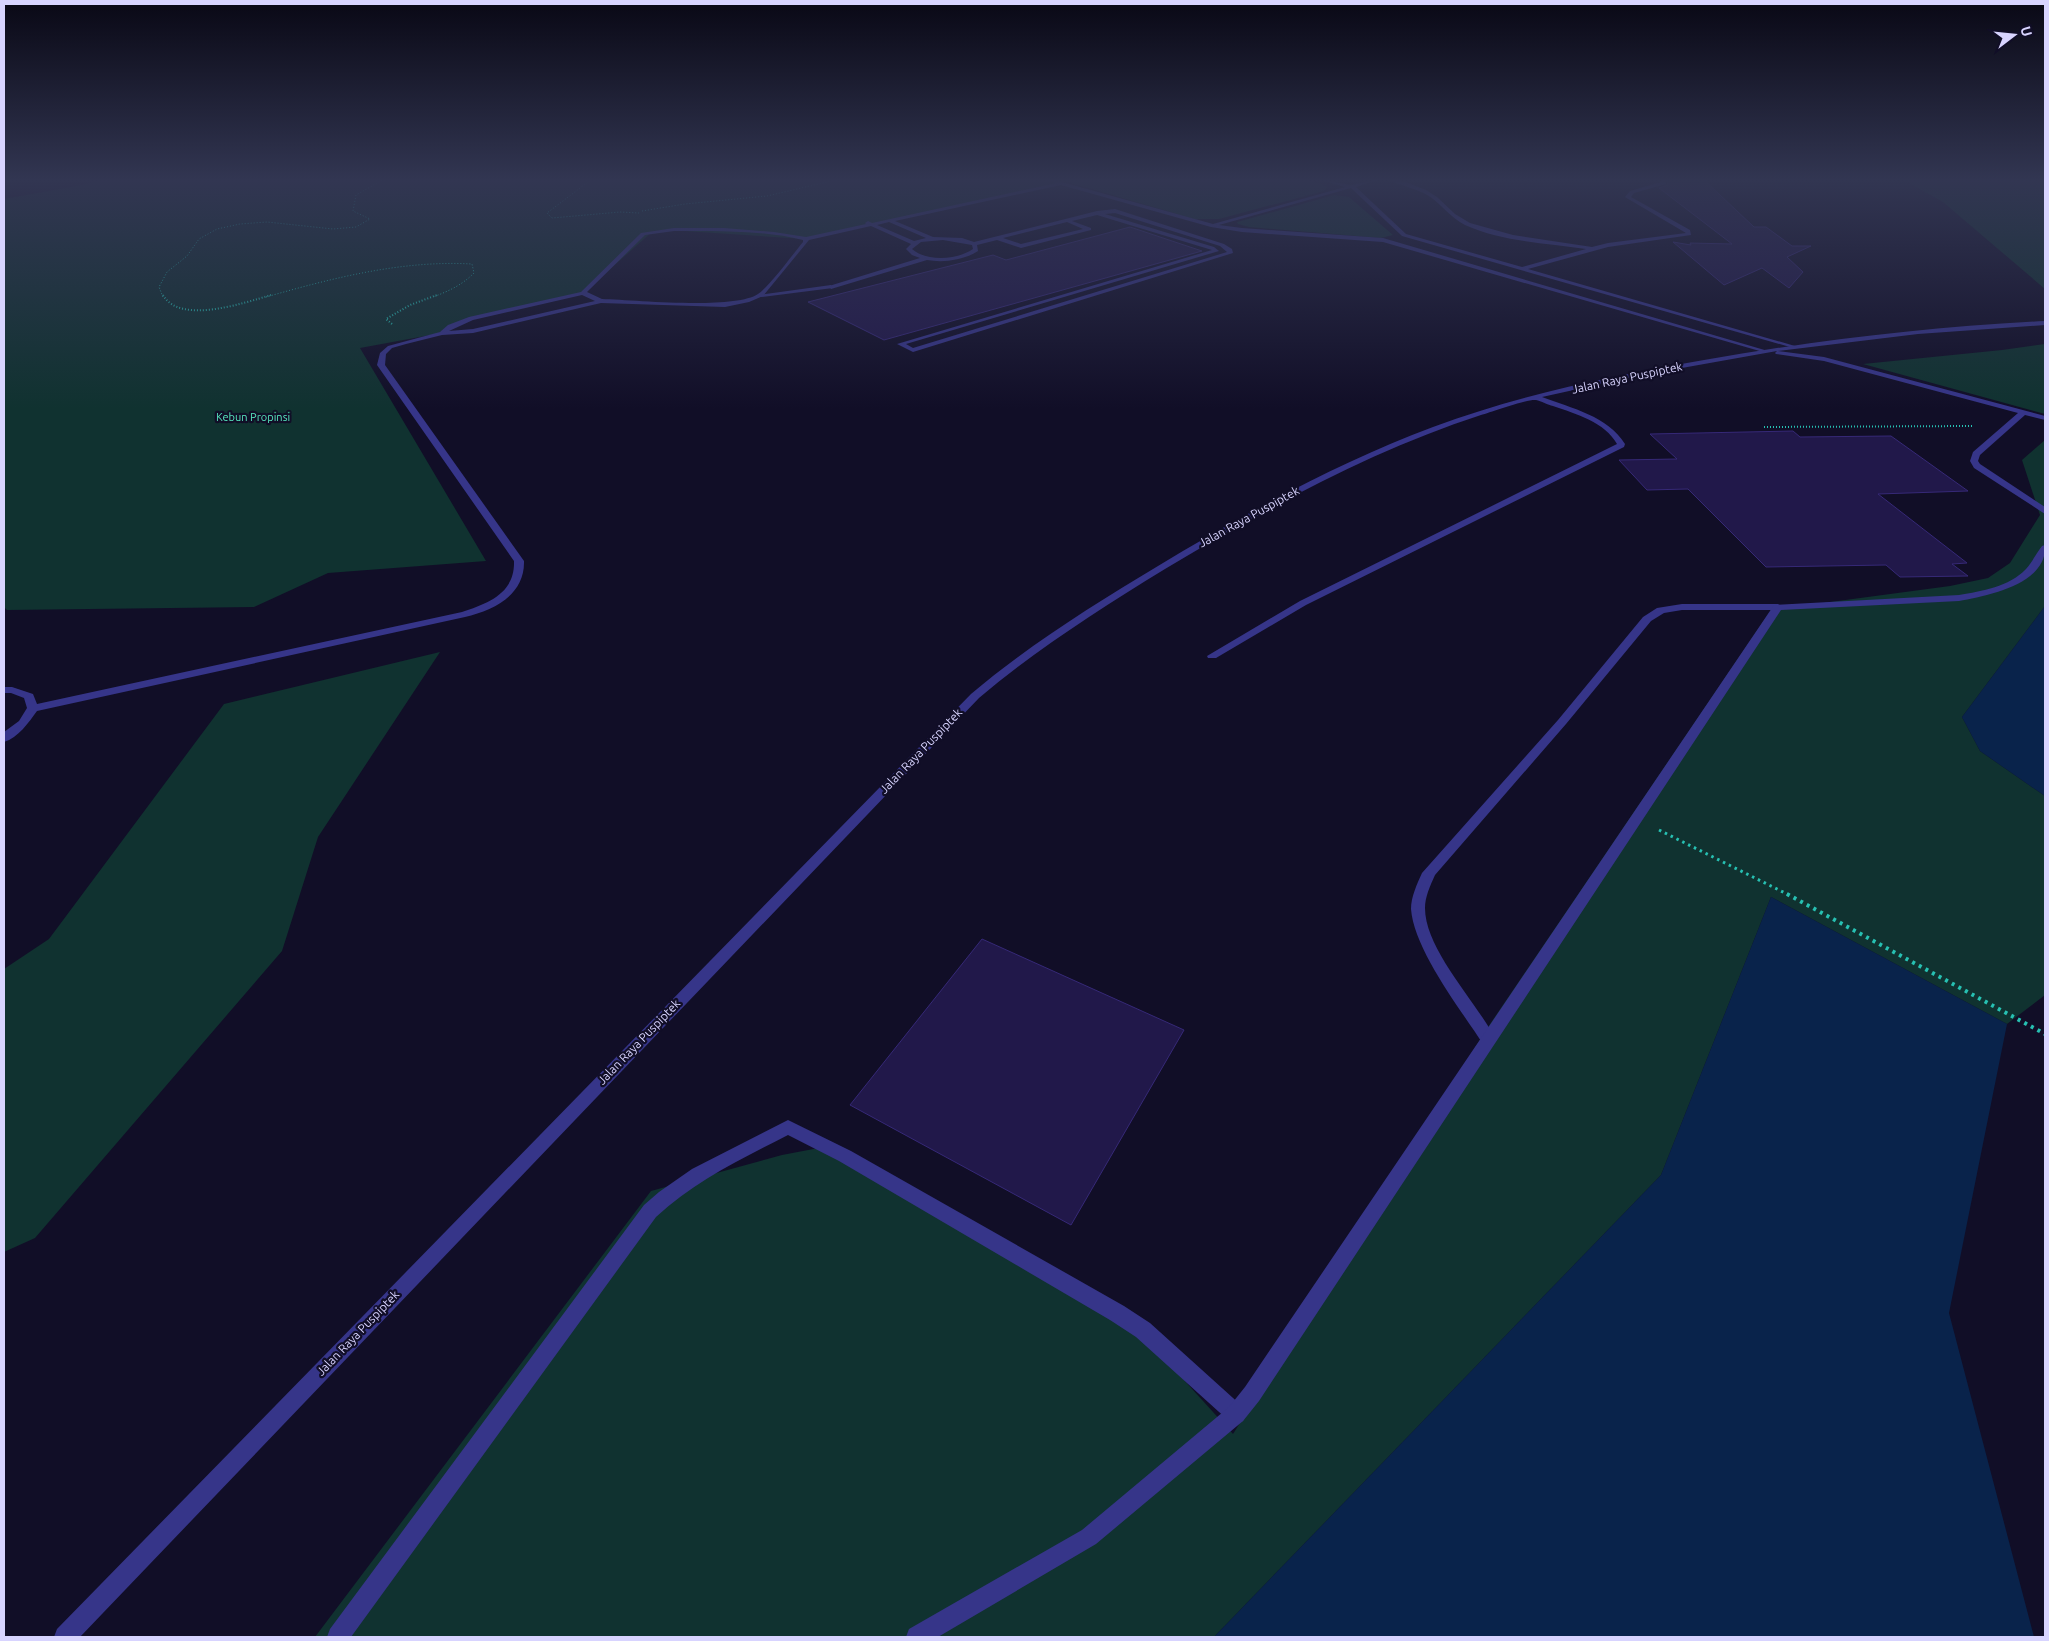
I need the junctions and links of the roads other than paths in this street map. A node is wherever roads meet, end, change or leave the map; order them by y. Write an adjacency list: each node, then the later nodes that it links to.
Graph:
1 (622, 256): 17 (street)
2 (794, 256): 18 (street)
3 (921, 256): 10 (street)
4 (965, 256): 10 (street)
5 (1200, 256): 13 (street)
6 (1225, 256): 14 (street)
7 (1437, 256): 12 (street)
8 (1473, 256): 11 (street)
9 (1567, 256): 11 (street)
10 (927, 258): 18 (street)
11 (1520, 269): 12 (street); 32 (street)
12 (1504, 275): 15 (street)
13 (1121, 278): 14 (street); 16 (street)
14 (1135, 283): 19 (street)
15 (1546, 288): 23 (street); 29 (street)
16 (1079, 290): 19 (street); 21 (street)
17 (583, 293): 20 (street); 30 (street)
18 (761, 295): 20 (street)
19 (1092, 296): 22 (street)
20 (601, 301): 30 (street)
21 (1042, 302): 22 (street); 24 (street)
22 (1056, 307): 25 (street)
23 (1594, 310)
24 (994, 316): 25 (street); 27 (street)
25 (1007, 321): 31 (street)
26 (2045, 323): 32 (street, Jalan Raya Puspiptek)
27 (940, 332): 31 (street); 31 (street)
28 (1670, 332): 29 (street)
29 (1702, 333): 33 (street)
30 (440, 334): 43 (street)
31 (952, 338)
32 (1792, 346): 33 (street, Jalan Raya Puspiptek); 34 (street)
33 (1765, 352): 34 (street); 35 (street, Jalan Raya Puspiptek)
34 (1824, 359): 36 (street)
35 (1537, 398): 41 (street); 47 (street, Jalan Raya Puspiptek)
36 (2024, 412): 37 (street); 38 (street)
37 (2045, 418)
38 (2045, 511)
39 (2045, 548): 40 (street)
40 (1778, 607): 45 (street); 45 (street)
41 (1212, 656)
42 (4, 690): 43 (street)
43 (33, 708): 44 (street)
44 (4, 738)
45 (1488, 1040): 46 (street)
46 (1236, 1414): 48 (street); 49 (street)
47 (65, 1637)
48 (338, 1637)
49 (917, 1637)

